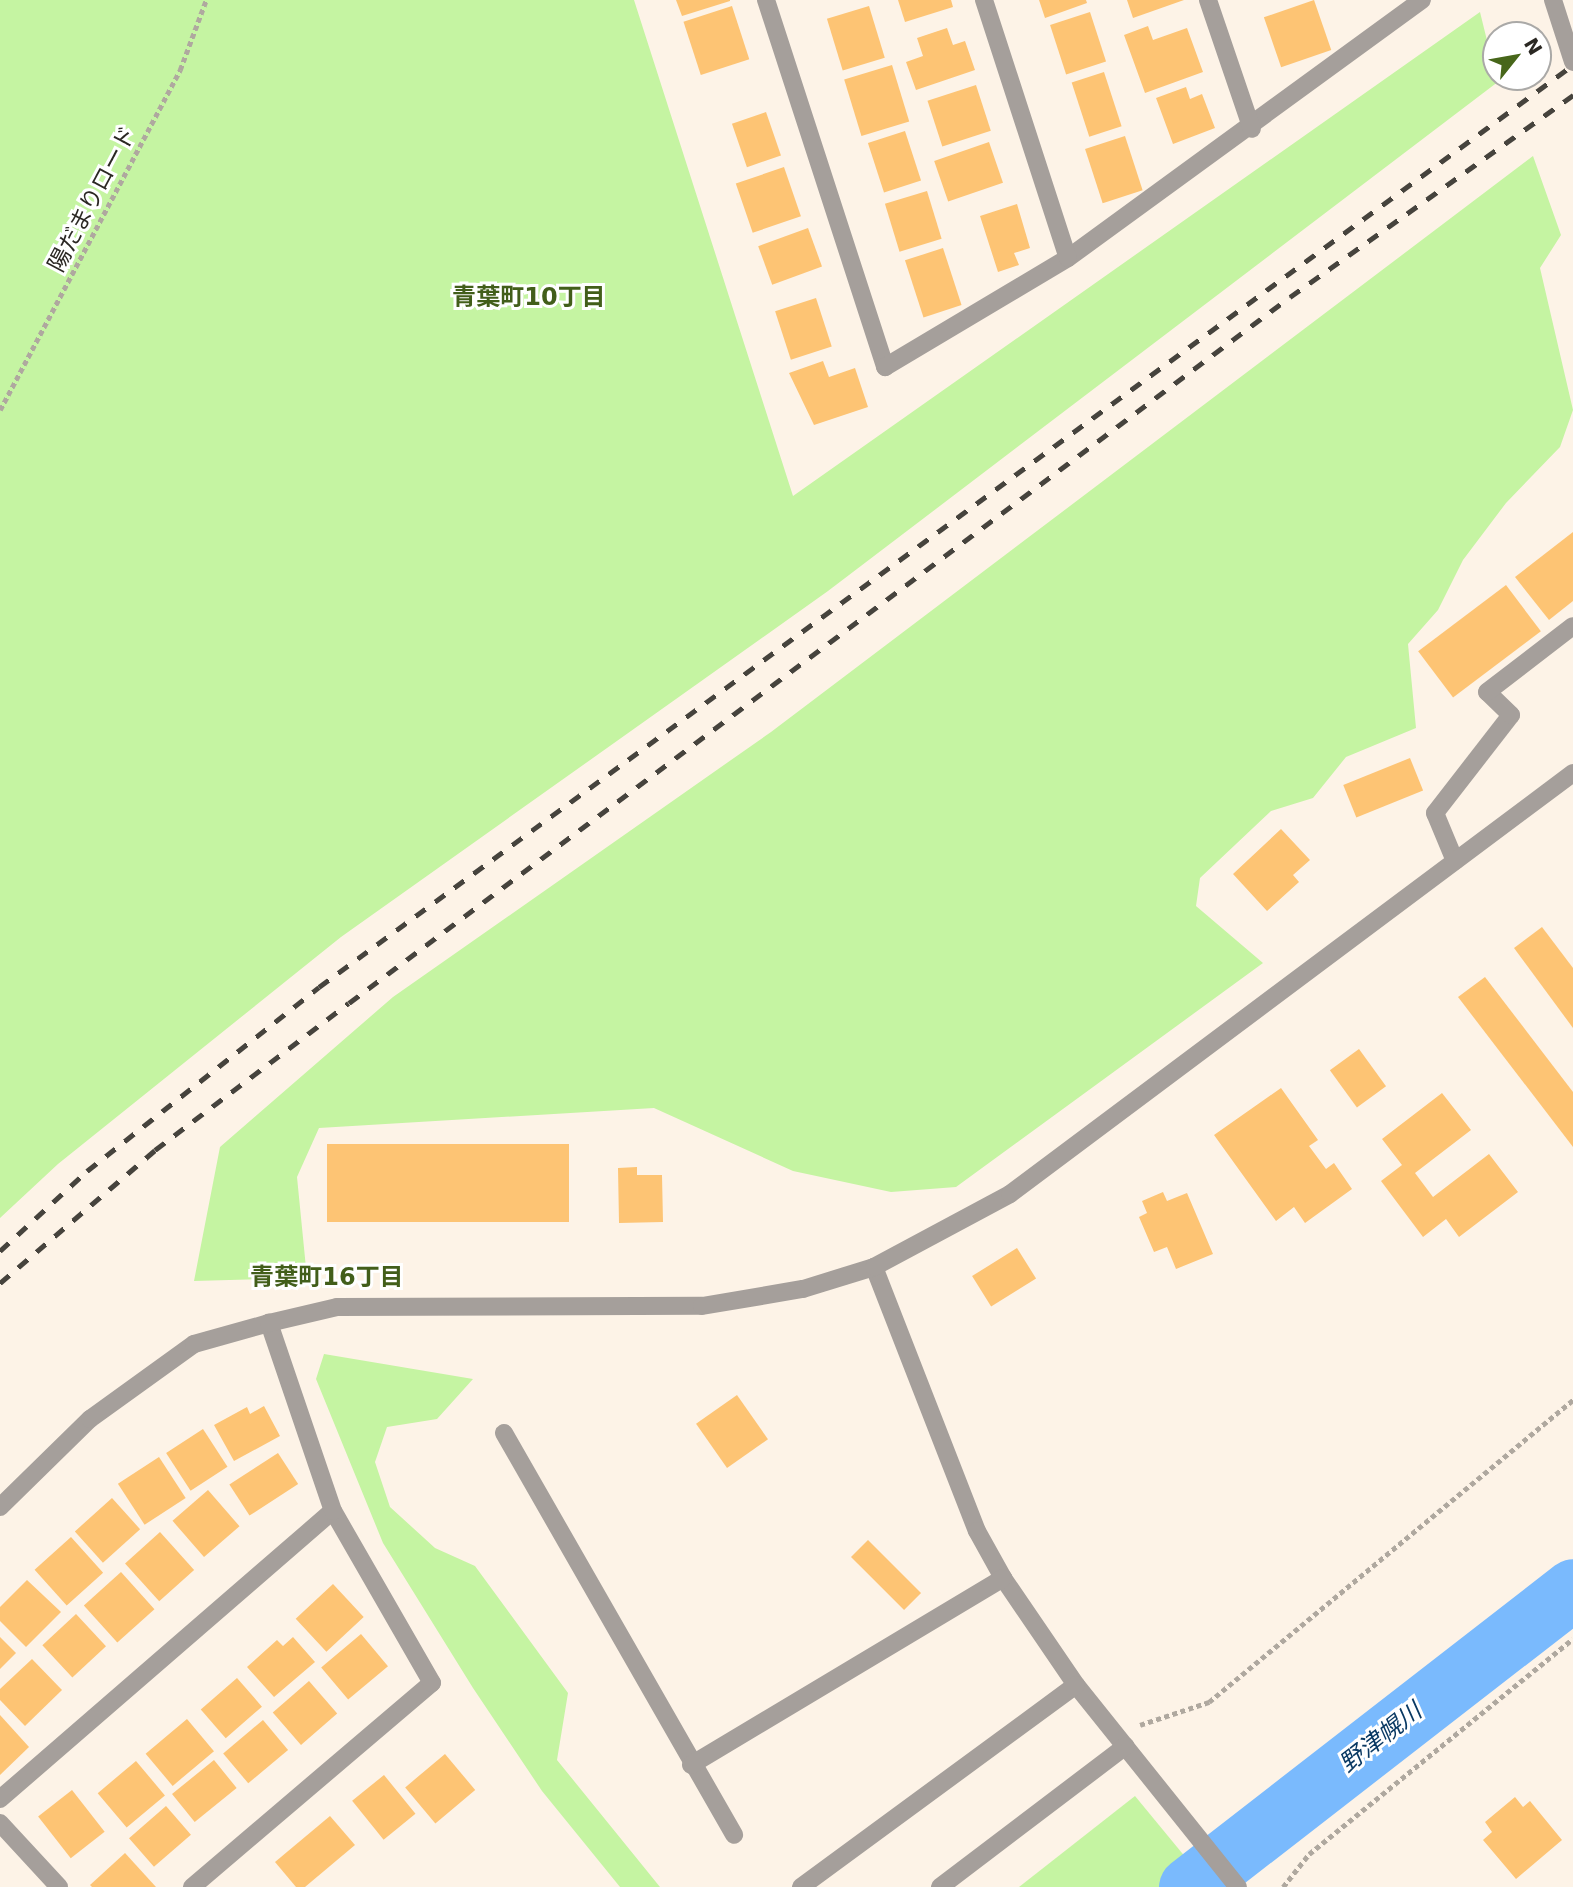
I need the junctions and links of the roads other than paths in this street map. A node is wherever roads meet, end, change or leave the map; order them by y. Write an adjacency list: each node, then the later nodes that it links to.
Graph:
1 (766, 0): 8 (street)
2 (984, 0): 8 (street)
3 (1208, 0): 7 (street)
4 (1422, 0): 7 (street)
5 (1553, 0): 6 (street)
6 (1573, 62)
7 (1252, 129): 8 (street)
8 (1068, 258)
9 (1573, 626): 11 (street)
10 (1573, 773): 11 (street)
11 (1455, 861): 12 (street)
12 (874, 1268): 13 (street); 17 (street)
13 (268, 1322): 15 (street); 16 (street)
14 (504, 1433): 20 (street)
15 (0, 1507)
16 (333, 1511): 21 (street); 25 (street)
17 (1003, 1578): 18 (street); 20 (street)
18 (1076, 1685): 19 (street); 26 (street)
19 (1121, 1740): 27 (street); 28 (street)
20 (691, 1765): 23 (street)
21 (0, 1799)
22 (0, 1823): 24 (street)
23 (734, 1835)
24 (59, 1887)
25 (192, 1887)
26 (801, 1887)
27 (940, 1887)
28 (1238, 1887)

